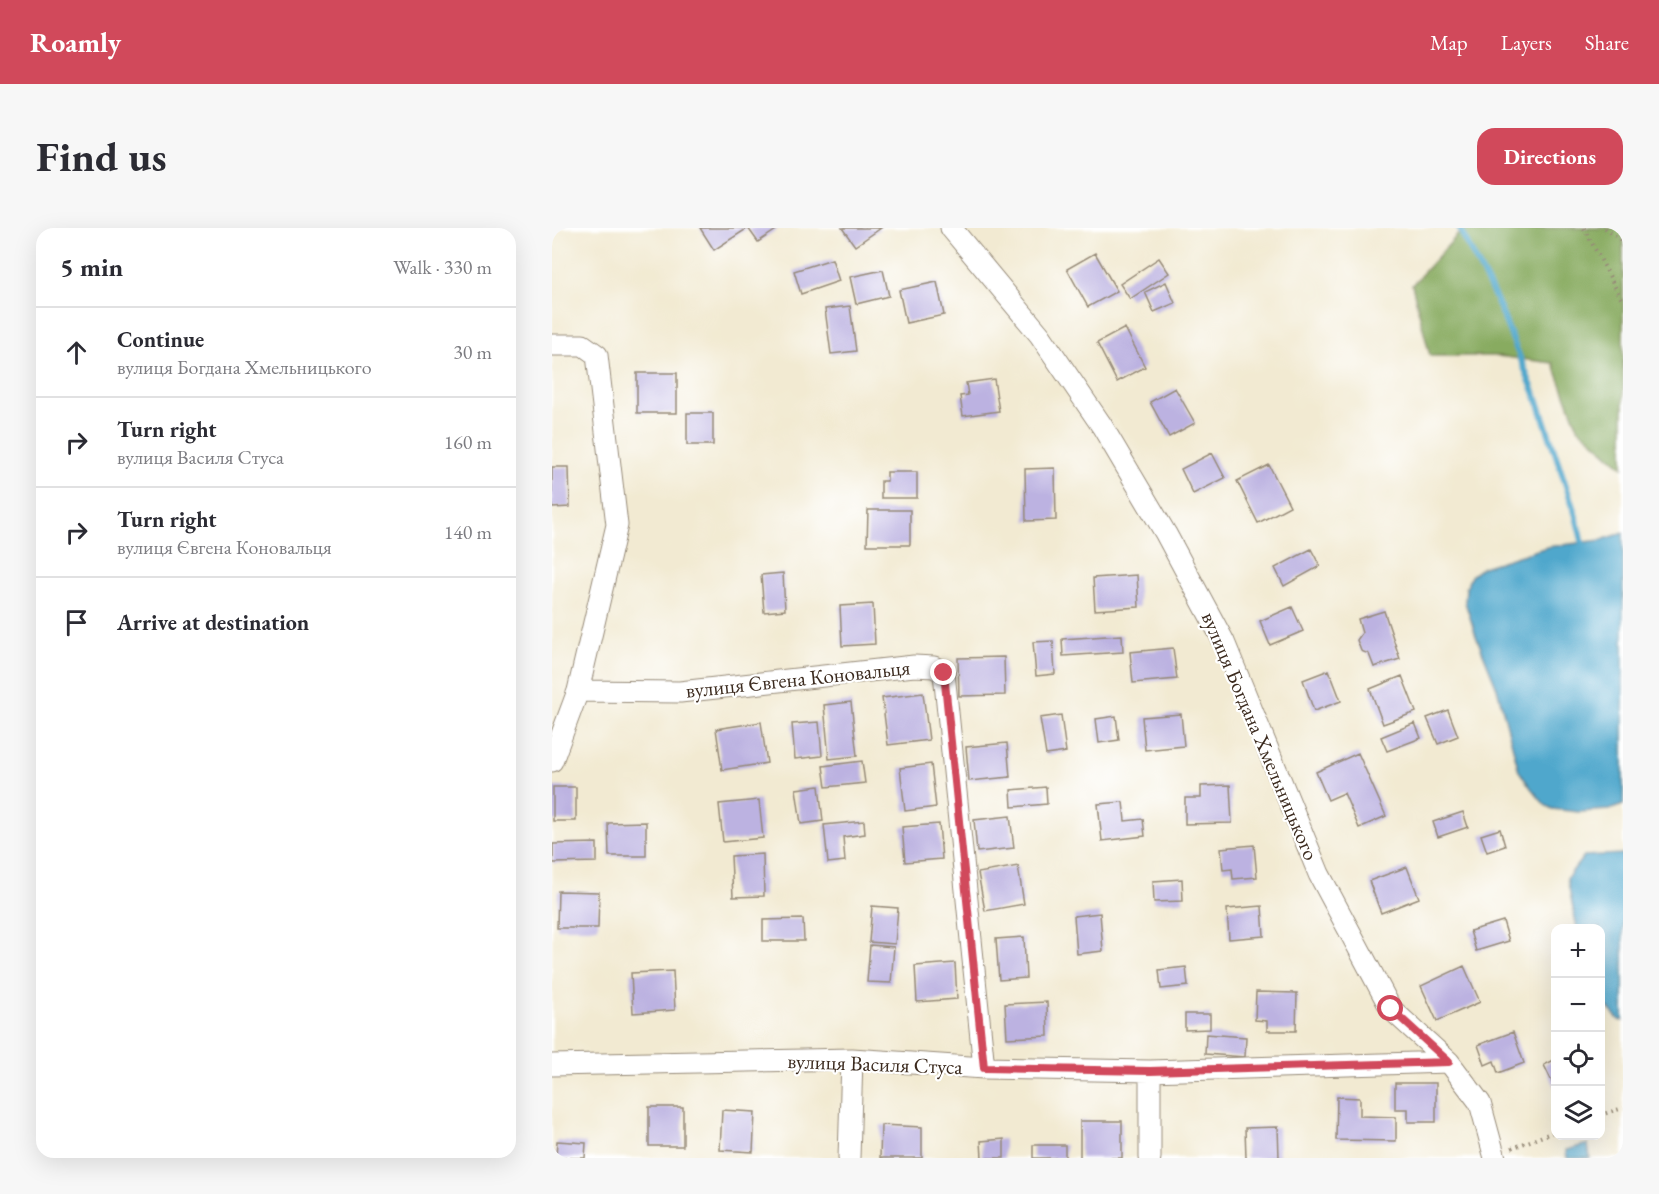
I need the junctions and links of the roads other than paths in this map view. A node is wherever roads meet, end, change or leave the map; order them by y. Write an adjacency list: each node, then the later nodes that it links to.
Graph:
1 (951, 228): 6 (street, вулиця Богдана Хмельницького)
2 (552, 345): 3 (street)
3 (578, 691): 4 (street); 8 (street, вулиця Євгена Коновальця)
4 (552, 761)
5 (852, 1059): 7 (street, вулиця Василя Стуса); 8 (street, вулиця Василя Стуса); 11 (street)
6 (1449, 1062): 9 (street, вулиця Василя Стуса); 10 (street, вулиця Богдана Хмельницького)
7 (552, 1065)
8 (984, 1068): 9 (street, вулиця Василя Стуса)
9 (1150, 1071): 12 (street)
10 (1495, 1157)
11 (849, 1158)
12 (1150, 1158)

